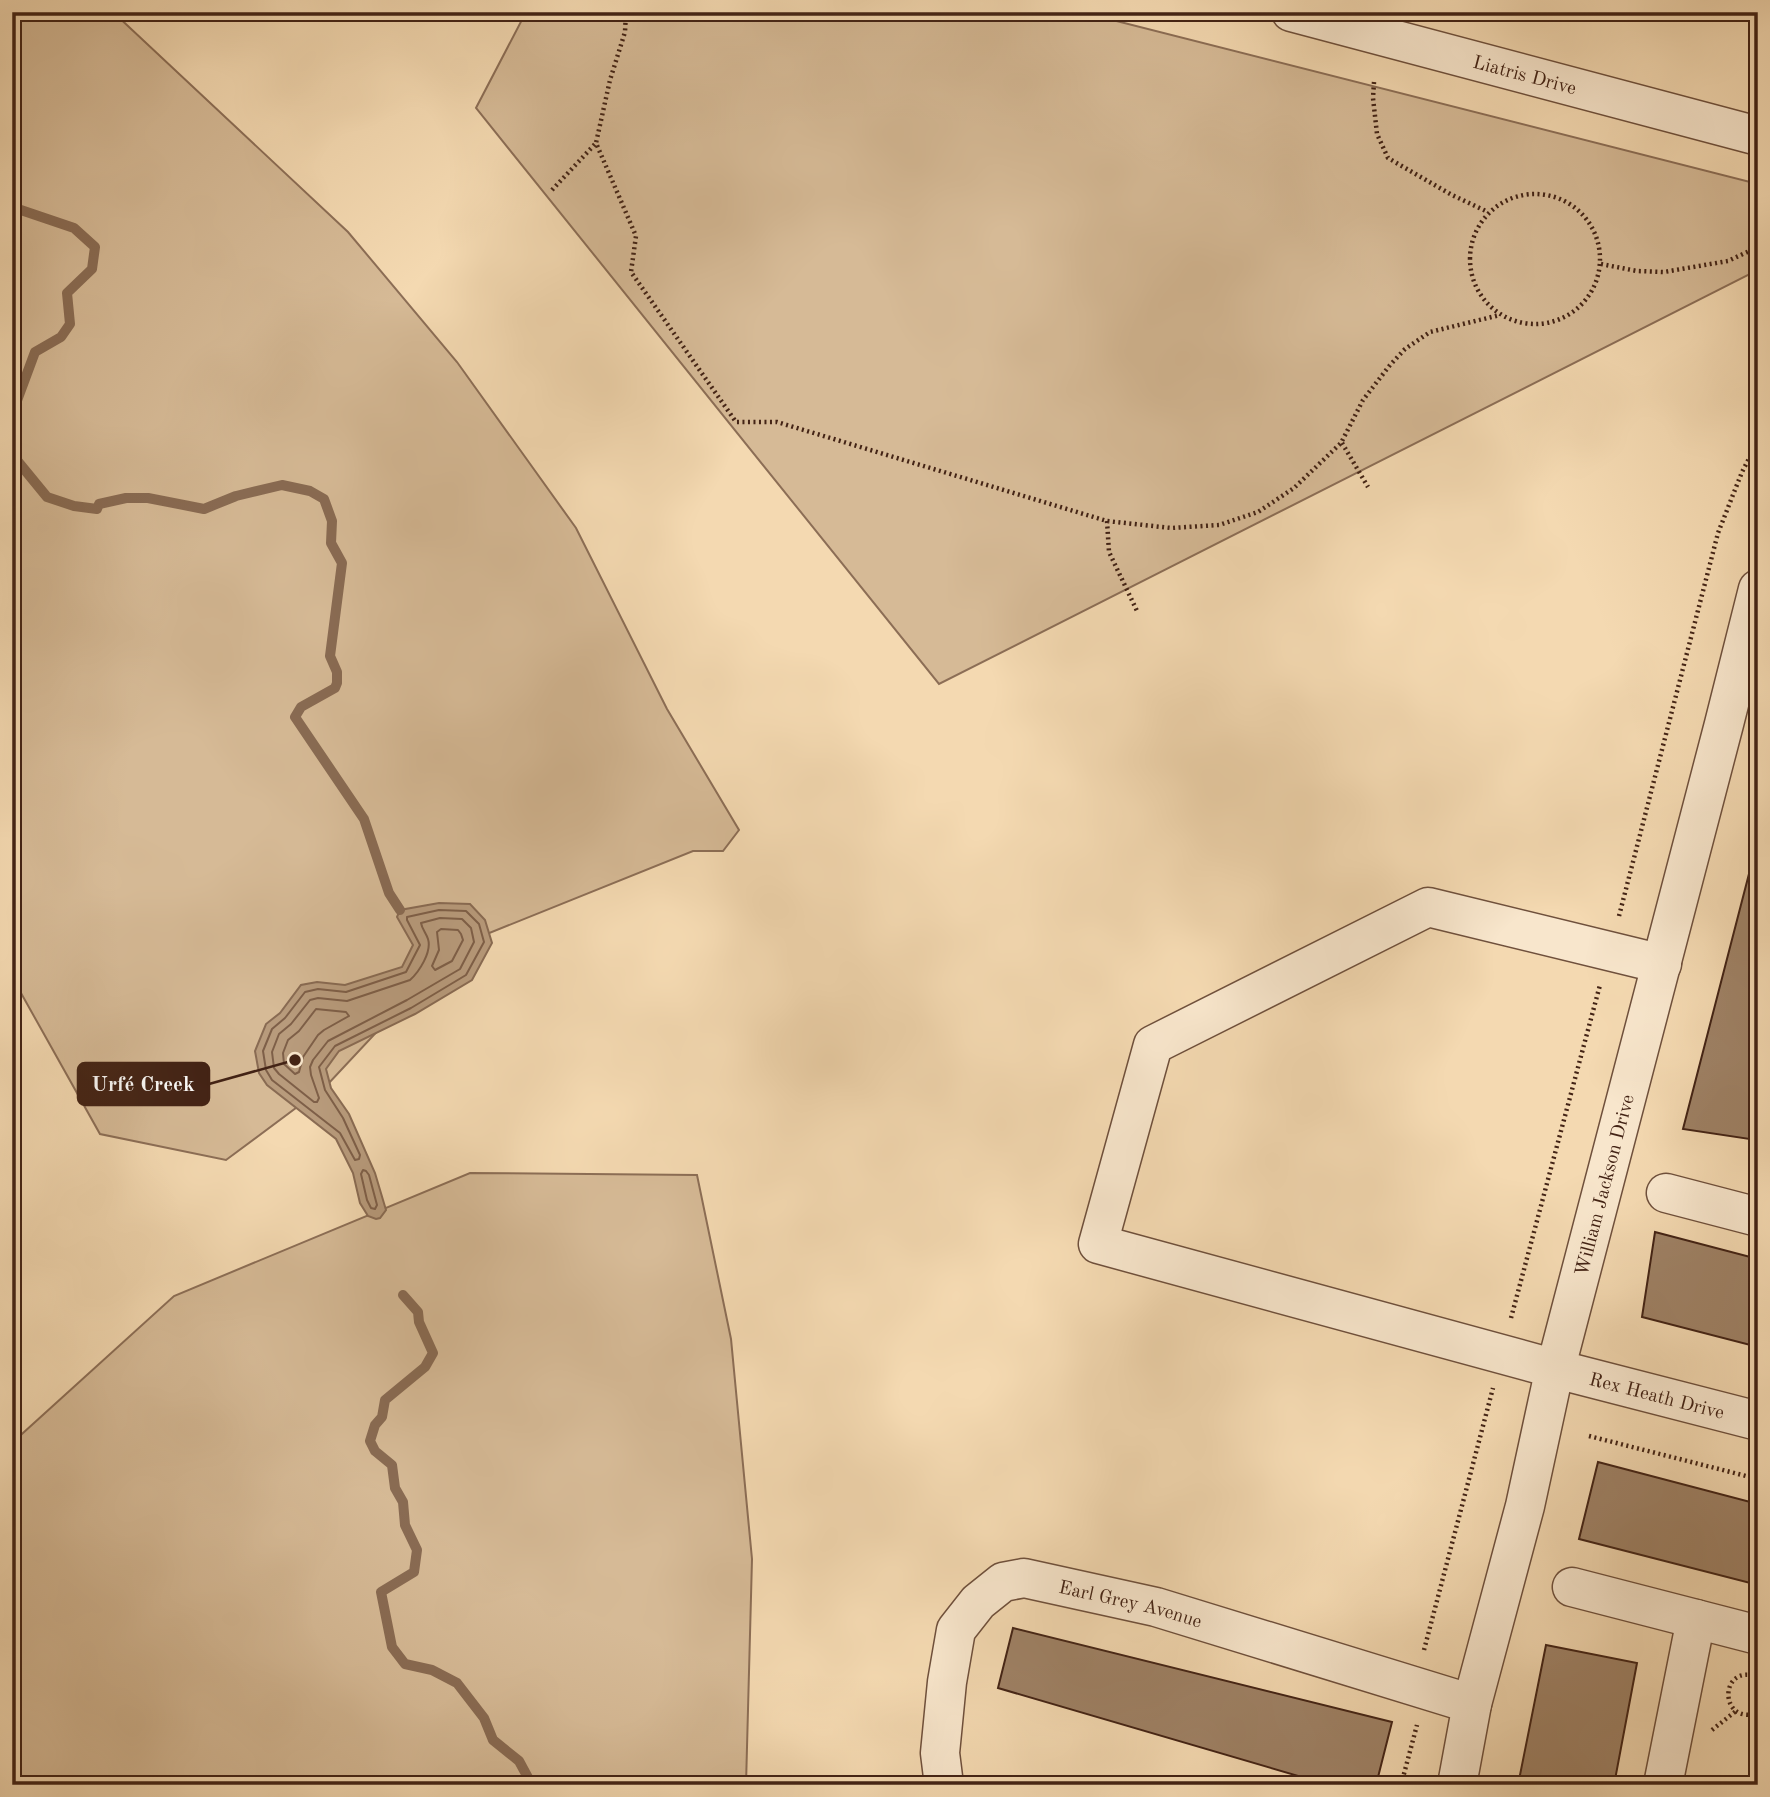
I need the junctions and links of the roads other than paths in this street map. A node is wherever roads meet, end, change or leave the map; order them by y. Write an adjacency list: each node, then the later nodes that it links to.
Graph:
1 (1292, 12): 2 (street, Liatris Drive)
2 (1383, 24): 3 (street, Liatris Drive)
3 (1758, 136)
4 (1758, 589): 5 (street, William Jackson Drive)
5 (1662, 964): 8 (street, William Jackson Drive); 8 (street, Rex Heath Drive)
6 (1666, 1193): 7 (street)
7 (1758, 1217)
8 (1556, 1369): 9 (street, Rex Heath Drive); 13 (street, William Jackson Drive)
9 (1758, 1421)
10 (1572, 1587): 11 (street)
11 (1696, 1619): 12 (street); 16 (street)
12 (1758, 1635)
13 (1472, 1704): 14 (street, Earl Grey Avenue); 15 (street, William Jackson Drive)
14 (944, 1785)
15 (1457, 1785)
16 (1663, 1785)

